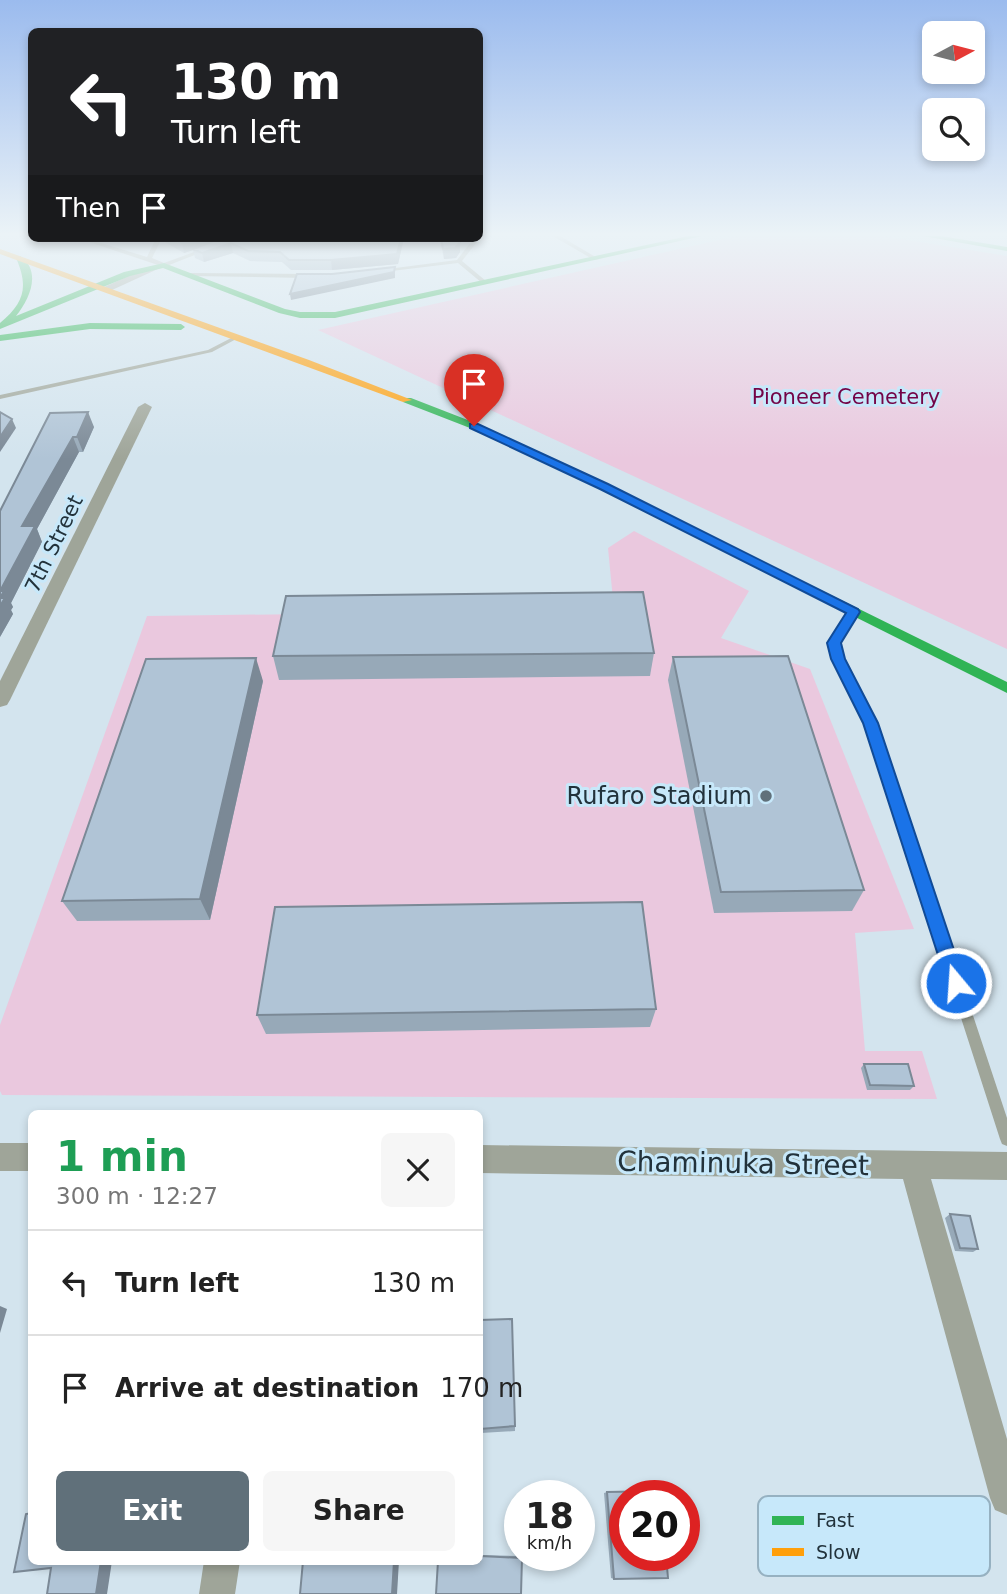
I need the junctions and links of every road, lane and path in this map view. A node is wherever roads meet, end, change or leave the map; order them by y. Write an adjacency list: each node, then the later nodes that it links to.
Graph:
1 (17, 310): 7 (main road)
2 (49, 310): 7 (main road)
3 (164, 310): 6 (main road)
4 (278, 310): 5 (main road)
5 (363, 310)
6 (215, 330): 7 (main road); 8 (main road)
7 (1, 331)
8 (237, 337): 9 (lane); 11 (main road)
9 (0, 397)
10 (145, 407): 13 (street, 7th Street)
11 (853, 612): 12 (main road); 14 (lane)
12 (1007, 688)
13 (0, 700)
14 (1007, 1139)
15 (0, 1157): 16 (street)
16 (28, 1157)
17 (483, 1159): 18 (street, Chaminuka Street)
18 (913, 1166): 19 (street, Chaminuka Street); 20 (street)
19 (1007, 1166)
20 (1007, 1498)
21 (222, 1565): 22 (street)
22 (218, 1594)

